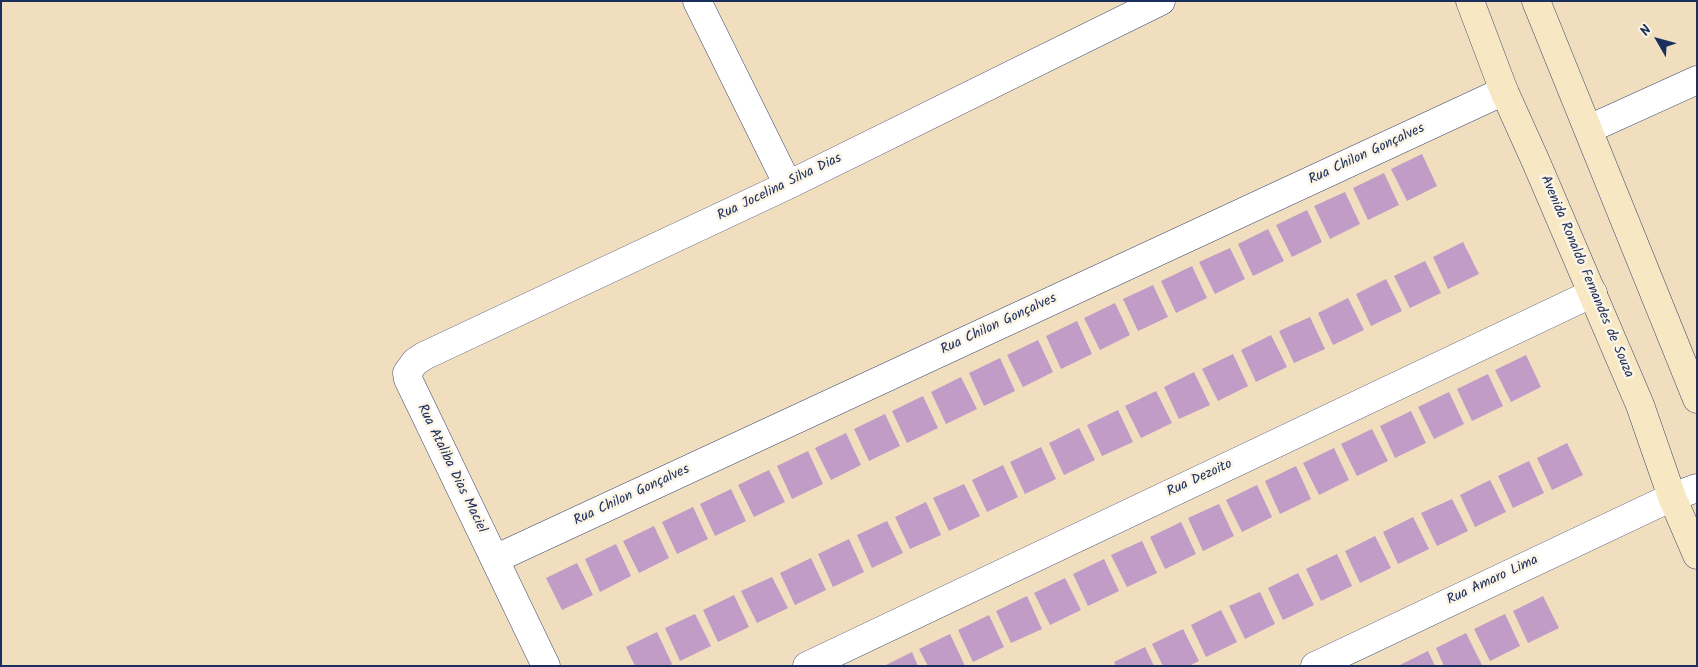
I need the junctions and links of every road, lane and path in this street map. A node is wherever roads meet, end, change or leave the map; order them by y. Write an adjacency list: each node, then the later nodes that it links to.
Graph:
1 (697, 1): 8 (street)
2 (1161, 1): 8 (street, Rua Jocelina Silva Dias)
3 (1470, 1): 6 (street, Avenida Ronaldo Fernandes de Souza)
4 (1536, 1): 7 (street)
5 (1697, 80): 7 (street)
6 (1504, 91): 9 (street, Avenida Ronaldo Fernandes de Souza); 14 (street, Rua Chilon Gonçalves)
7 (1589, 129): 11 (street)
8 (788, 185): 10 (street, Rua Jocelina Silva Dias)
9 (1593, 293): 12 (street, Avenida Ronaldo Fernandes de Souza); 16 (street, Rua Dezoito)
10 (408, 379): 14 (street, Rua Ataliba Dias Maciel)
11 (1697, 399)
12 (1684, 493): 13 (street, Avenida Ronaldo Fernandes de Souza); 17 (street, Rua Amaro Lima)
13 (1697, 555)
14 (495, 559): 15 (street, Rua Ataliba Dias Maciel)
15 (546, 666)
16 (807, 666)
17 (1315, 666)

